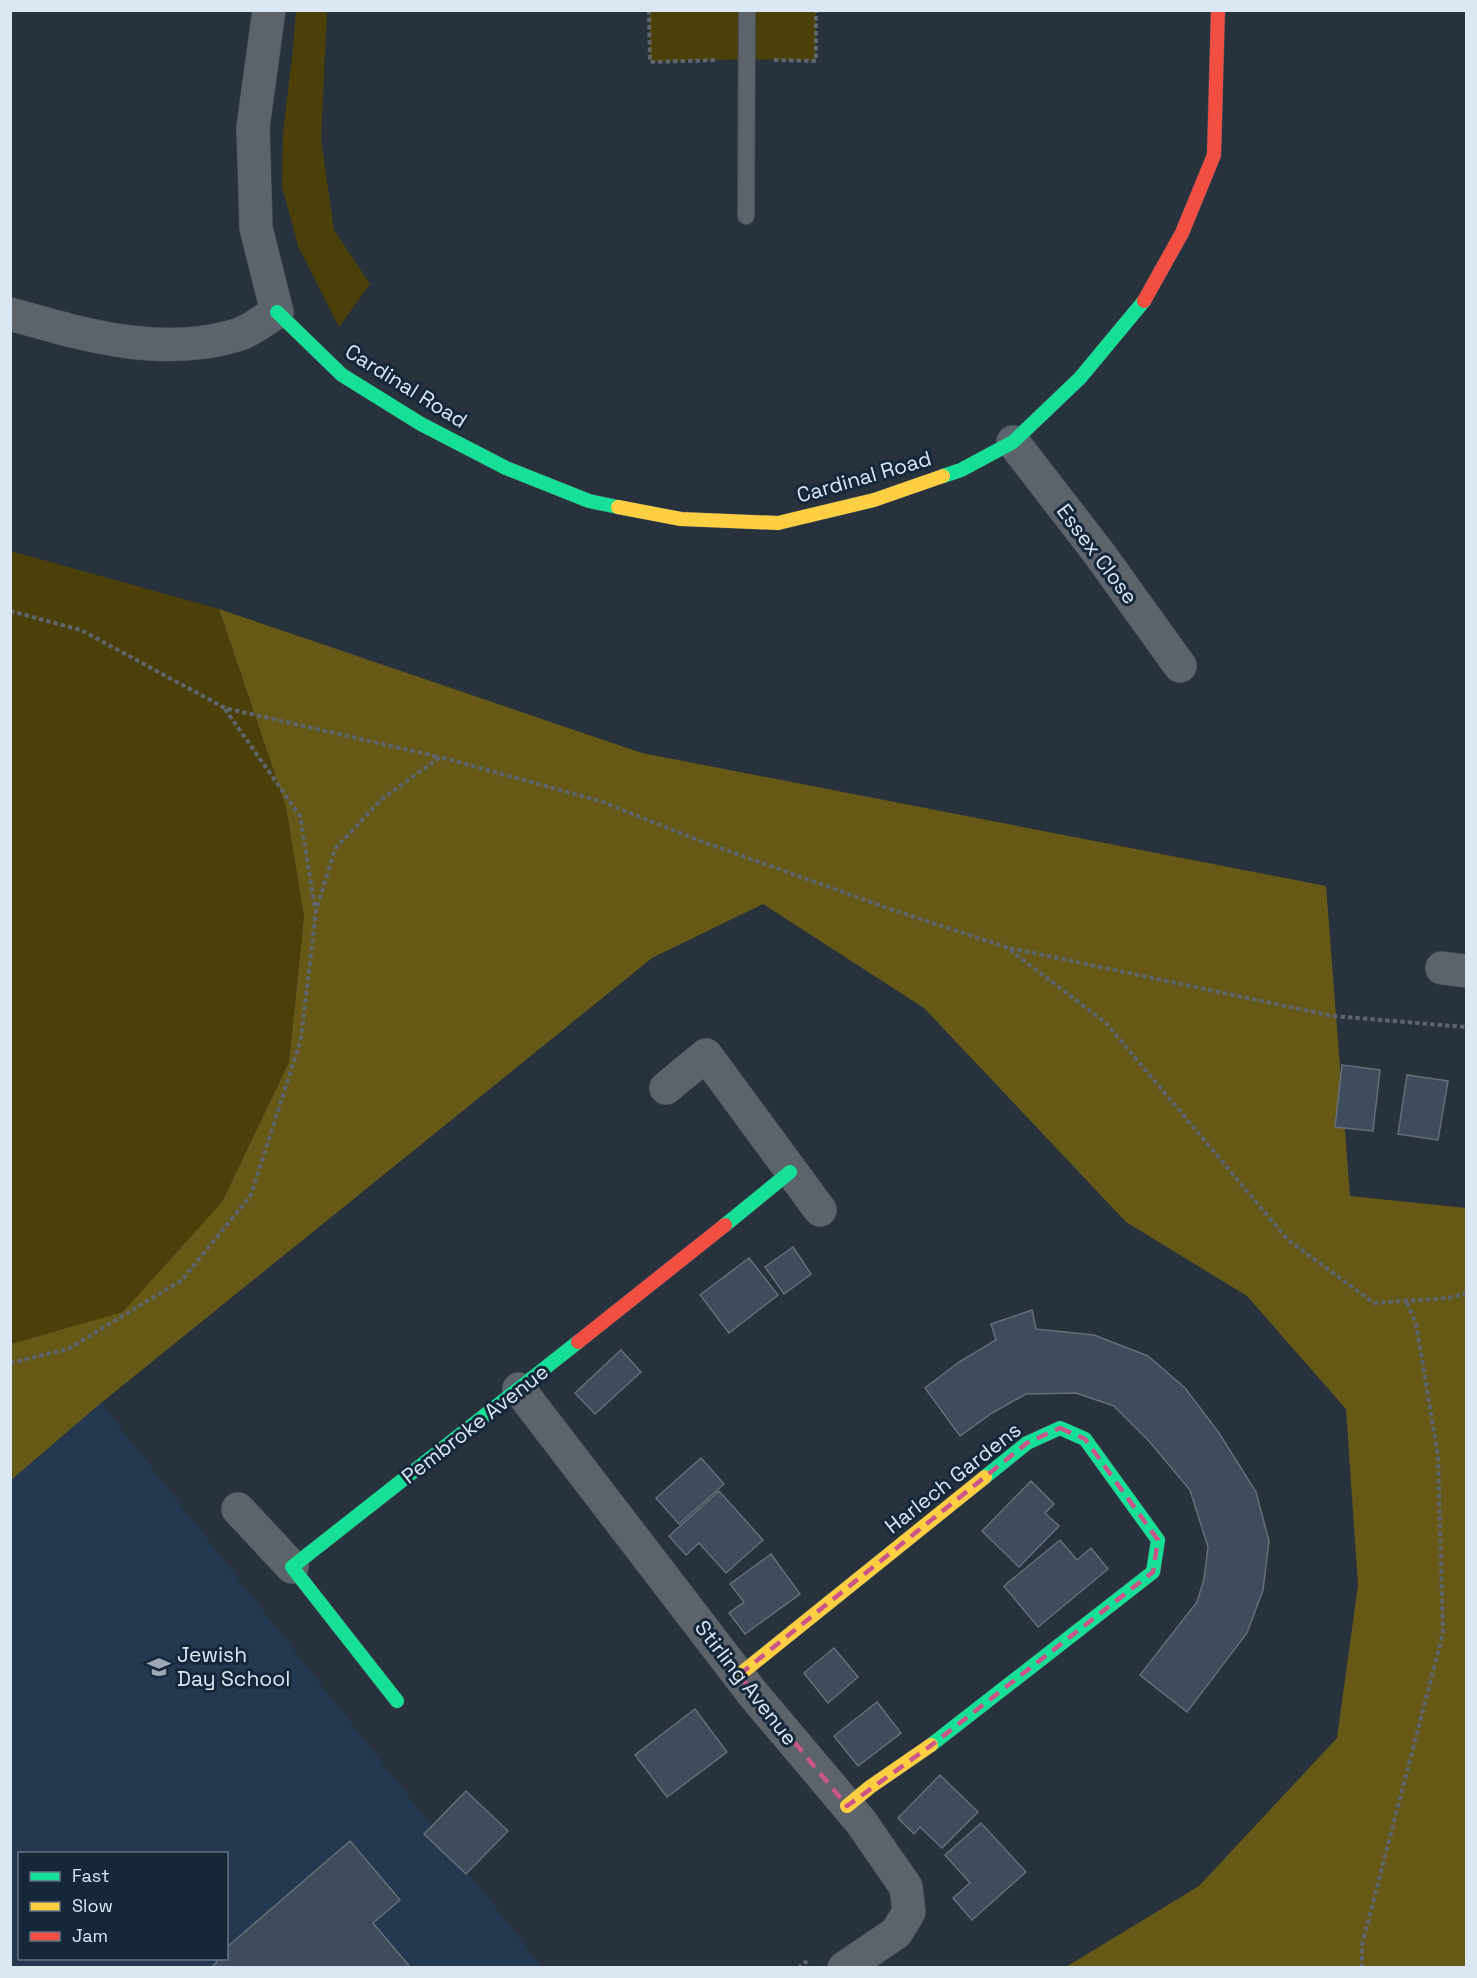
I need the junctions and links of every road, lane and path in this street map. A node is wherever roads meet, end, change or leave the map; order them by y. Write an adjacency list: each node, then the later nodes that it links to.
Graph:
1 (269, 10): 5 (street)
2 (747, 10): 4 (lane)
3 (1218, 10): 7 (street, Cardinal Road)
4 (746, 216)
5 (277, 312): 6 (street); 7 (street, Cardinal Road)
6 (10, 315)
7 (1013, 442): 9 (street, Essex Close)
8 (10, 611): 10 (path)
9 (1180, 666)
10 (225, 708): 11 (path); 12 (path)
11 (440, 757): 12 (path); 13 (path)
12 (316, 911): 20 (path)
13 (1006, 947): 14 (path); 19 (path)
14 (1467, 1027)
15 (666, 1088): 16 (street)
16 (790, 1172): 17 (street); 21 (street, Pembroke Avenue)
17 (819, 1210)
18 (1467, 1293): 19 (path)
19 (1407, 1301): 28 (path)
20 (10, 1363)
21 (519, 1389): 23 (street, Pembroke Avenue); 24 (street, Stirling Avenue)
22 (238, 1509): 23 (street)
23 (292, 1567): 25 (street)
24 (739, 1675): 26 (street, Stirling Avenue); 26 (street, Harlech Gardens)
25 (397, 1701)
26 (847, 1806): 27 (street, Stirling Avenue)
27 (844, 1968)
28 (1362, 1968)

